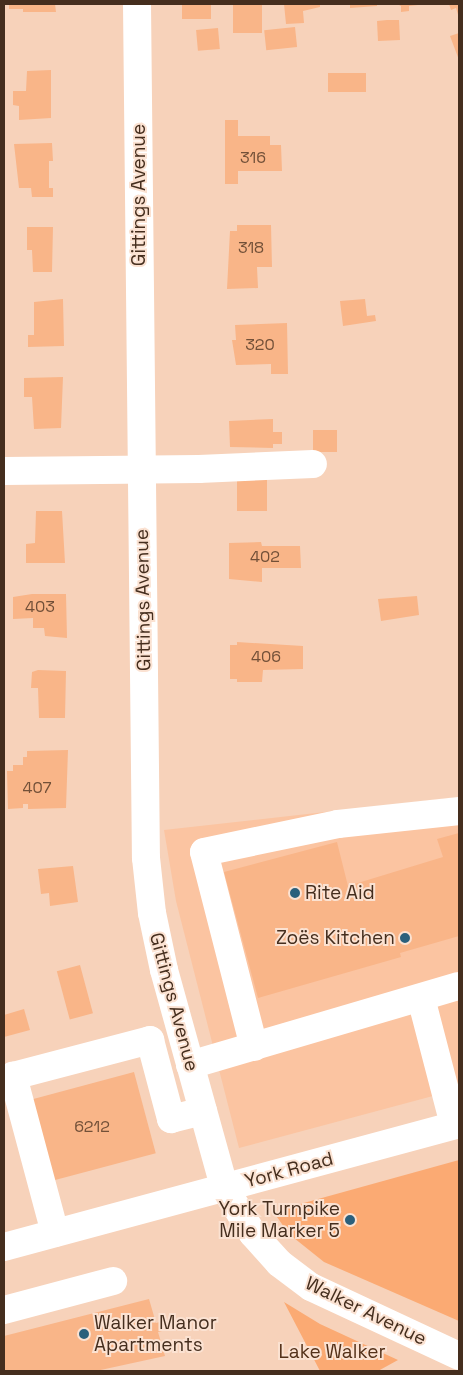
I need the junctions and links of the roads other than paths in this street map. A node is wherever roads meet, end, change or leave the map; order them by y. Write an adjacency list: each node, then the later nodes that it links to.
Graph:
1 (137, 4): 3 (street, Gittings Avenue)
2 (314, 464): 3 (street)
3 (141, 470): 4 (street); 9 (street, Gittings Avenue)
4 (4, 472)
5 (459, 811): 8 (street)
6 (459, 986): 7 (street)
7 (421, 998): 8 (street); 11 (street)
8 (254, 1046): 9 (street)
9 (190, 1065): 10 (street, Gittings Avenue)
10 (203, 1111): 12 (street, Gittings Avenue); 13 (street)
11 (457, 1124): 12 (street, York Road)
12 (224, 1187): 13 (street, York Road); 17 (street, Walker Avenue)
13 (55, 1233): 14 (street, York Road)
14 (4, 1247)
15 (113, 1281): 16 (street)
16 (4, 1310)
17 (459, 1356)

